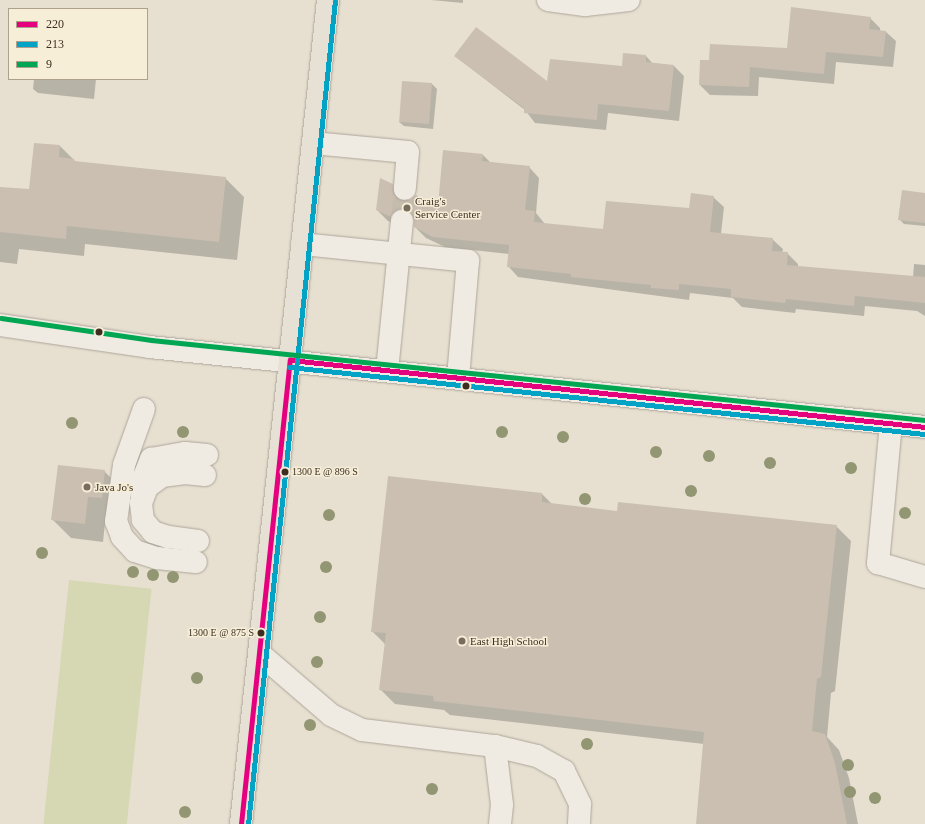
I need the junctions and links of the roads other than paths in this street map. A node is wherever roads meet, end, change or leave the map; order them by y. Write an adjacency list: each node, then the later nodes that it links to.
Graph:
1 (328, 0): 4 (main road)
2 (548, 0): 3 (street)
3 (629, 0)
4 (313, 144): 5 (street); 7 (main road)
5 (405, 189)
6 (402, 222): 8 (street)
7 (302, 244): 8 (street); 10 (main road)
8 (399, 254): 11 (street); 12 (street)
9 (0, 325): 10 (street)
10 (290, 360): 11 (street); 20 (main road)
11 (387, 371): 12 (street)
12 (458, 378): 14 (street)
13 (144, 409): 18 (street)
14 (891, 424): 15 (street); 19 (street)
15 (925, 427)
16 (206, 465): 17 (street)
17 (198, 541)
18 (196, 562)
19 (925, 577)
20 (259, 653): 21 (street); 22 (main road)
21 (495, 746): 23 (street); 24 (street)
22 (241, 824)
23 (500, 824)
24 (579, 824)

